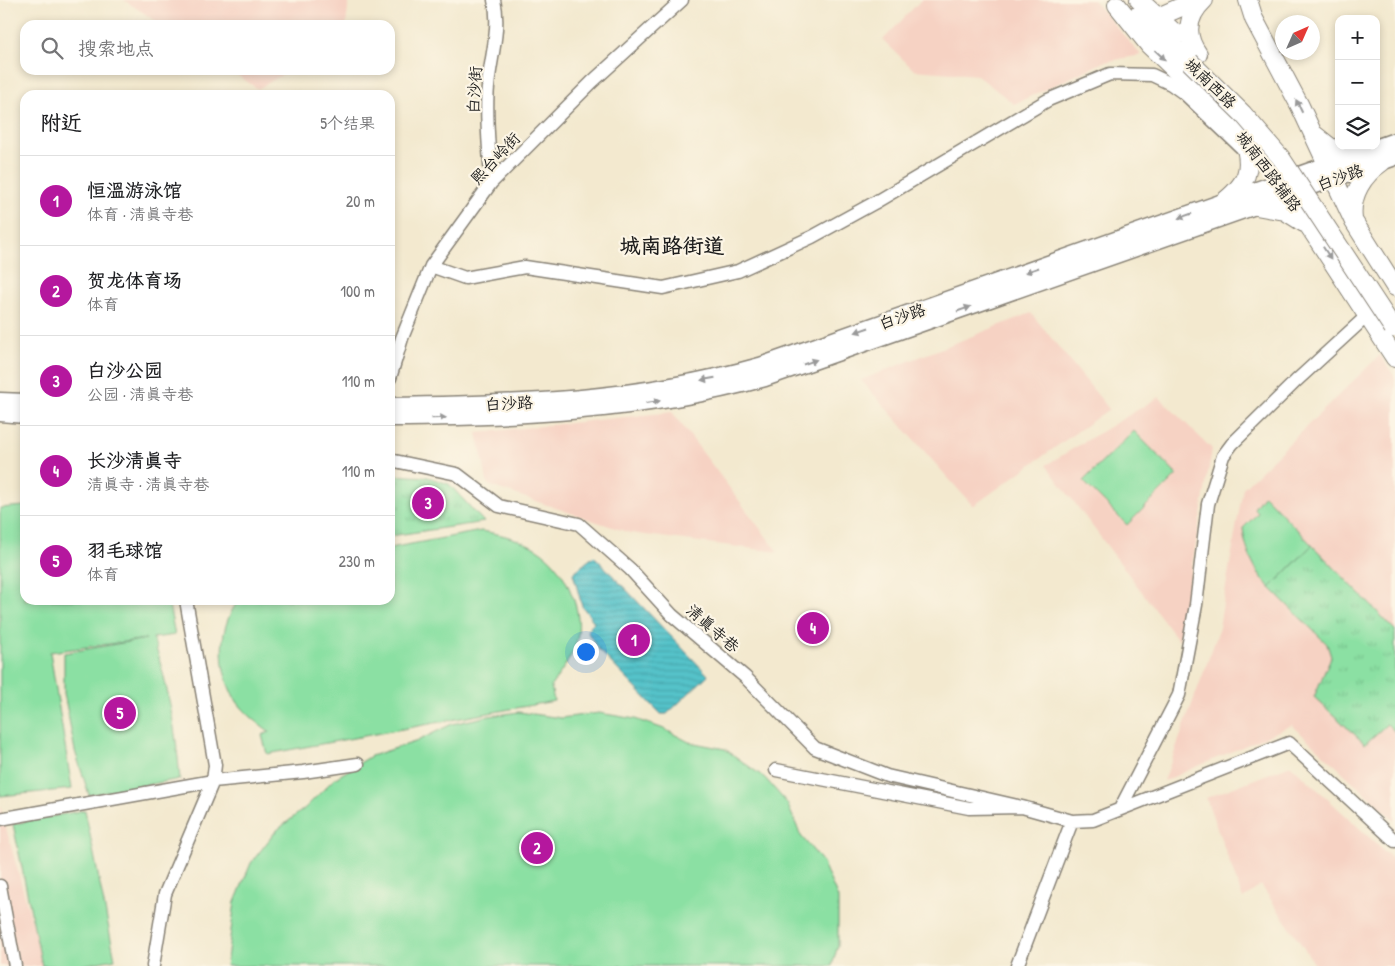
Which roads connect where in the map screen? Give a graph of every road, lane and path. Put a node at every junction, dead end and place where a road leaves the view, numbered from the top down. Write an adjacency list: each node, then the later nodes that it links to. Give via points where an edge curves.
1 (494, 0): 15 (street, 白沙街, via 494,47 488,88)
2 (682, 0): 15 (street, 熙台岭街, via 592,82)
3 (1197, 0): 6 (main road)
4 (1204, 0): 7 (main road, via 1192,15 1188,32)
5 (1248, 0): 8 (main road, one-way to 5, via 1254,19)
6 (1135, 10): 7 (main road, 城南西路); 9 (main road, 城南西路辅路, one-way to 9, via 1149,45)
7 (1194, 58): 25 (main road, 城南西路, via 1252,108 1289,152 1310,180)
8 (1309, 127): 11 (main road, via 1336,151); 14 (main road)
9 (1238, 130): 12 (main road); 16 (main road, 城南西路辅路)
10 (1395, 141): 11 (street, 白沙路)
11 (1361, 153): 14 (street, 白沙路)
12 (1248, 155): 16 (street); 17 (main road, via 1245,180); 21 (street, via 1171,84 1152,75 1110,74 1048,100 874,203 738,271 663,288 525,267 464,278)
13 (1389, 159): 14 (street, 白沙路); 19 (main road, via 1372,169 1358,188 1353,200)
14 (1331, 173): 16 (street, 白沙路); 19 (main road)
15 (491, 183): 21 (street, 熙台岭街)
16 (1285, 189): 17 (street, 白沙路); 18 (street, 白沙路); 20 (main road, 城南西路辅路)
17 (1221, 204): 30 (street, 白沙路, one-way to 30, via 760,366 720,377 606,397)
18 (1256, 206): 20 (main road, via 1285,211); 33 (street, 白沙路, one-way to 18, via 485,417 604,408 722,390 765,378)
19 (1354, 222): 22 (main road)
20 (1311, 228): 24 (main road, 城南西路辅路, one-way to 24)
21 (431, 266): 27 (street, 熙台岭街)
22 (1390, 268): 23 (main road)
23 (1395, 287)
24 (1368, 316): 26 (main road, 城南西路辅路); 40 (street, via 1296,381 1223,456 1208,504 1196,605 1179,695)
25 (1394, 323)
26 (1395, 358)
27 (395, 361)
28 (0, 401): 29 (street)
29 (20, 402)
30 (395, 406)
31 (0, 413): 32 (street)
32 (20, 415)
33 (395, 418)
34 (395, 461): 39 (street, 清真寺巷, via 457,474 499,506 579,524 630,569 672,615 745,677 815,748 887,776)
35 (187, 605): 38 (street, via 215,765)
36 (358, 764): 38 (street)
37 (776, 770): 39 (street, via 969,808)
38 (213, 781): 41 (street); 46 (street, via 165,894)
39 (1022, 807): 42 (street)
40 (1120, 809): 42 (street, via 1093,820); 43 (street, via 1289,743)
41 (0, 819)
42 (1072, 821): 47 (street)
43 (1395, 841)
44 (0, 886): 45 (street)
45 (15, 966)
46 (153, 966)
47 (1017, 966)

